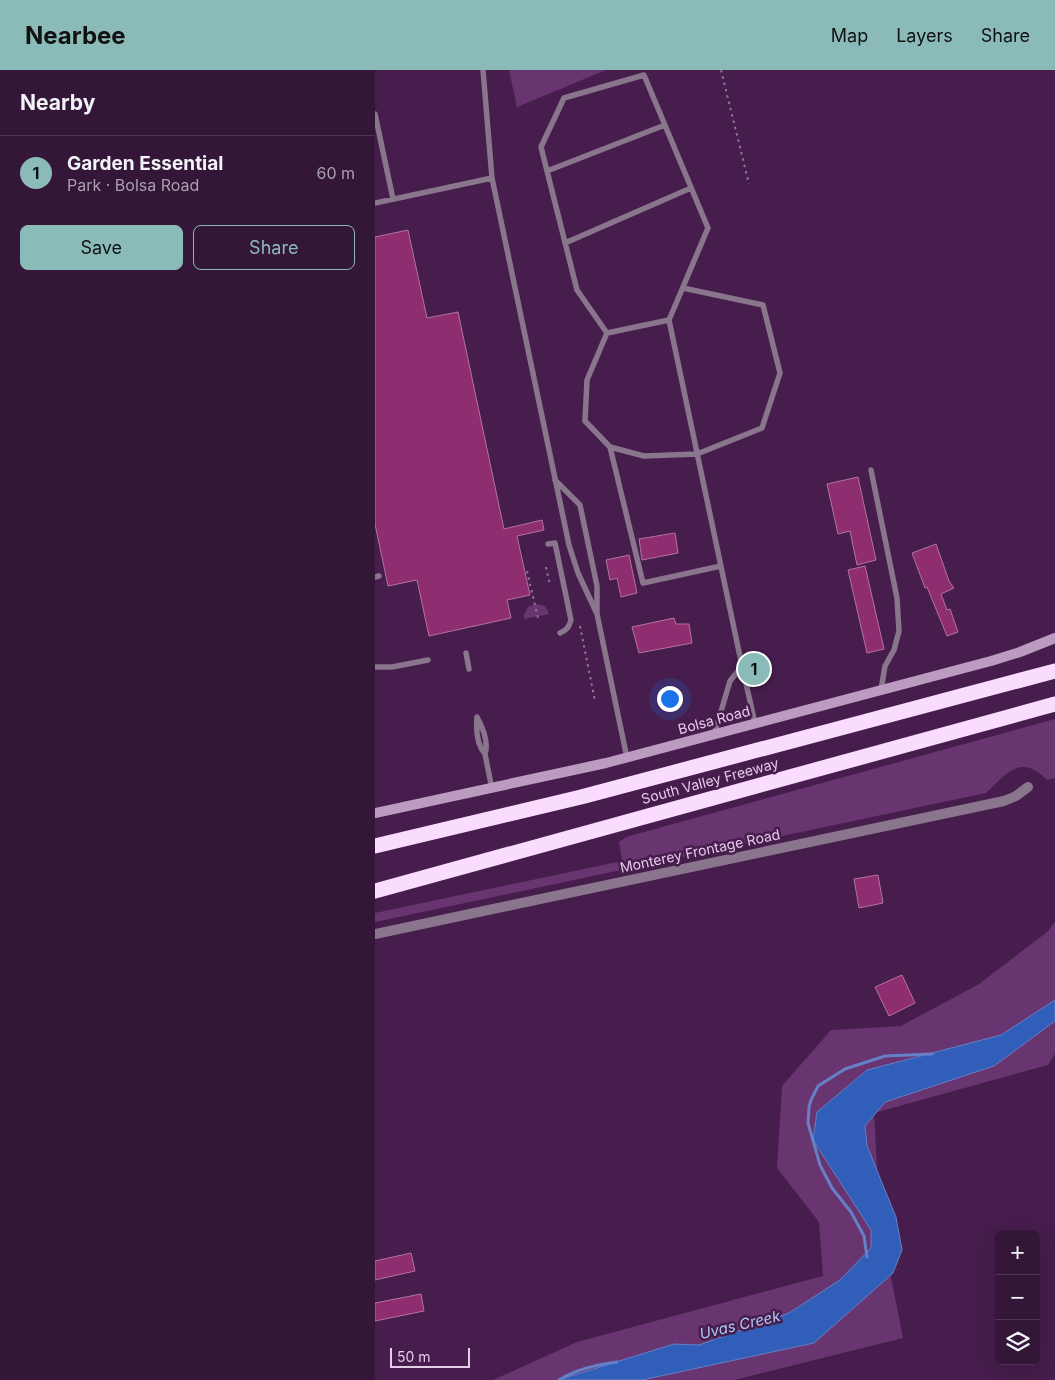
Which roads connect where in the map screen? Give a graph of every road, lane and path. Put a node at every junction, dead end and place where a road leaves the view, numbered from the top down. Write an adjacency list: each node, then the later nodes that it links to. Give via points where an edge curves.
1 (483, 70): 6 (lane)
2 (721, 70): 7 (path)
3 (375, 114): 9 (lane)
4 (665, 125): 5 (lane); 5 (lane, via 644,75 564,98 541,147); 8 (lane)
5 (547, 171): 11 (lane)
6 (492, 178): 9 (lane); 18 (lane)
7 (749, 184)
8 (691, 188): 11 (lane); 12 (lane, via 708,228)
9 (393, 199): 10 (lane)
10 (375, 203)
11 (565, 243): 14 (lane, via 577,290)
12 (683, 288): 13 (lane); 16 (lane, via 763,305 780,373 762,428)
13 (669, 320): 14 (lane); 16 (lane)
14 (607, 333): 15 (lane, via 587,380 585,421)
15 (609, 447): 16 (lane, via 645,456); 20 (lane, via 643,583)
16 (697, 454): 20 (lane)
17 (871, 470): 35 (lane, via 897,598 899,630 894,650 885,666)
18 (555, 479): 24 (lane, via 572,554); 24 (lane, via 580,505 597,586)
19 (548, 544): 27 (lane, via 555,543 571,620 570,626)
20 (721, 566): 31 (lane)
21 (546, 567): 23 (path, via 549,581)
22 (527, 571): 25 (path)
23 (554, 579)
24 (597, 614): 41 (lane)
25 (538, 618)
26 (580, 626): 36 (path)
27 (561, 633)
28 (1055, 638): 35 (main road, Bolsa Road, via 1013,654)
29 (466, 652): 33 (lane)
30 (428, 660): 32 (lane)
31 (742, 666): 38 (lane); 39 (lane, via 730,681)
32 (375, 668)
33 (469, 669)
34 (1055, 671): 45 (highway, South Valley Freeway, via 581,798)
35 (881, 690): 38 (main road, Bolsa Road)
36 (595, 701)
37 (1055, 704): 46 (highway, South Valley Freeway)
38 (755, 723): 39 (main road, Bolsa Road)
39 (714, 735): 41 (main road, Bolsa Road)
40 (485, 754): 40 (lane, via 487,747 483,728 477,717 480,749); 43 (lane)
41 (627, 758): 43 (main road, Bolsa Road)
42 (1028, 787): 47 (street, Monterey Frontage Road, via 1004,801)
43 (492, 789): 44 (main road, Bolsa Road)
44 (375, 813)
45 (375, 846)
46 (375, 891)
47 (375, 934)

